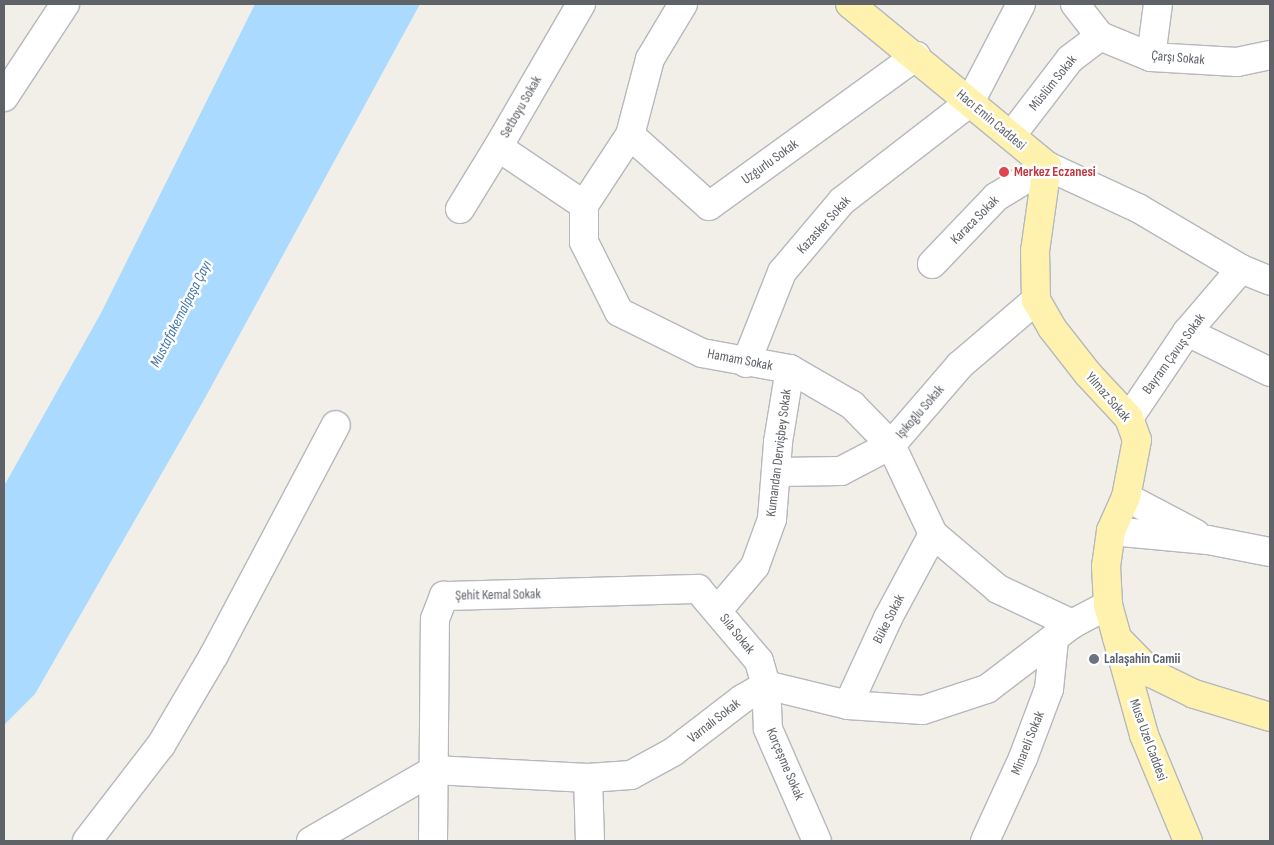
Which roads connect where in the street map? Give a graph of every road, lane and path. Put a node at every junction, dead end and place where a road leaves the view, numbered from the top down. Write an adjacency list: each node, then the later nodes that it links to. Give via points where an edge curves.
1 (65, 4): 12 (street)
2 (581, 4): 16 (street, Setboyu Sokak)
3 (683, 4): 14 (street, via 650,60)
4 (1021, 4): 13 (street)
5 (1074, 4): 8 (street, Çarşı Sokak)
6 (1158, 4): 11 (street)
7 (859, 5): 10 (main road, Hacı Emin Caddesi)
8 (1100, 36): 11 (street, Çarşı Sokak); 15 (street, Müslüm Sokak, via 1070,59)
9 (1270, 55): 11 (street, Çarşı Sokak, via 1238,62)
10 (916, 56): 13 (main road, Hacı Emin Caddesi); 14 (street, Uzgurlu Sokak, via 709,206)
11 (1150, 57)
12 (4, 97)
13 (970, 102): 15 (main road, Hacı Emin Caddesi); 25 (street, Kazasker Sokak, via 836,208 782,272)
14 (630, 135): 18 (street)
15 (1011, 136): 17 (main road, Hacı Emin Caddesi)
16 (498, 147): 18 (street, Setboyu Sokak); 19 (street)
17 (1047, 166): 20 (street, Karaca Sokak, via 996,197); 21 (street, Hacı Emin Caddesi, via 1138,208); 23 (main road, Yılmaz Sokak, via 1035,251)
18 (584, 205): 25 (street, Hamam Sokak, via 584,242 619,312 702,353)
19 (460, 208)
20 (932, 264)
21 (1241, 269): 22 (street, Hacı Emin Caddesi); 24 (street, Bayram Çavuş Sokak)
22 (1270, 281)
23 (1036, 300): 28 (main road, Yılmaz Sokak, via 1052,328 1088,374); 30 (street, Işıkoğlu Sokak, via 960,365)
24 (1187, 332): 27 (street); 28 (street, Bayram Çavuş Sokak)
25 (746, 363): 26 (street, Hamam Sokak)
26 (790, 369): 30 (street, Hamam Sokak, via 852,405); 31 (street, Kumandan Dervişbey Sokak, via 778,442)
27 (1270, 372)
28 (1129, 418): 32 (main road, Yılmaz Sokak, via 1137,440)
29 (336, 425): 47 (street, via 214,655 161,745)
30 (891, 446): 31 (street, Işıkoğlu Sokak, via 841,471); 34 (street, Hamam Sokak)
31 (778, 472): 39 (street, Kumandan Dervişbey Sokak, via 772,518 755,566)
32 (1126, 497): 33 (main road, Yılmaz Sokak); 35 (street)
33 (1111, 532): 35 (street); 38 (main road, Yılmaz Sokak, via 1106,566)
34 (933, 534): 40 (street, Hamam Sokak, via 998,589); 43 (street, Büke Sokak, via 888,618)
35 (1208, 540): 36 (street)
36 (1270, 552)
37 (698, 589): 39 (street, Sıla Sokak); 45 (street, Şehit Kemal Sokak, via 444,596 435,619)
38 (1108, 605): 40 (street); 41 (main road, Yılmaz Sokak)
39 (718, 610): 42 (street, Sıla Sokak, via 759,661)
40 (1063, 632): 43 (street, via 987,689 923,710); 52 (street, Minareli Sokak, via 1049,689)
41 (1115, 637): 44 (main road, via 1151,673 1194,694); 53 (main road, Musa Uzel Caddesi, via 1144,735)
42 (766, 685): 43 (street); 46 (street, Varnalı Sokak, via 742,699 673,752 631,775); 51 (street, Korçeşme Sokak, via 768,729)
43 (848, 705)
44 (1270, 717)
45 (434, 770): 46 (street, Varnalı Sokak); 48 (street); 49 (street)
46 (588, 778): 50 (street)
47 (88, 841)
48 (311, 841)
49 (433, 841)
50 (590, 841)
51 (817, 841)
52 (986, 841)
53 (1188, 841)

